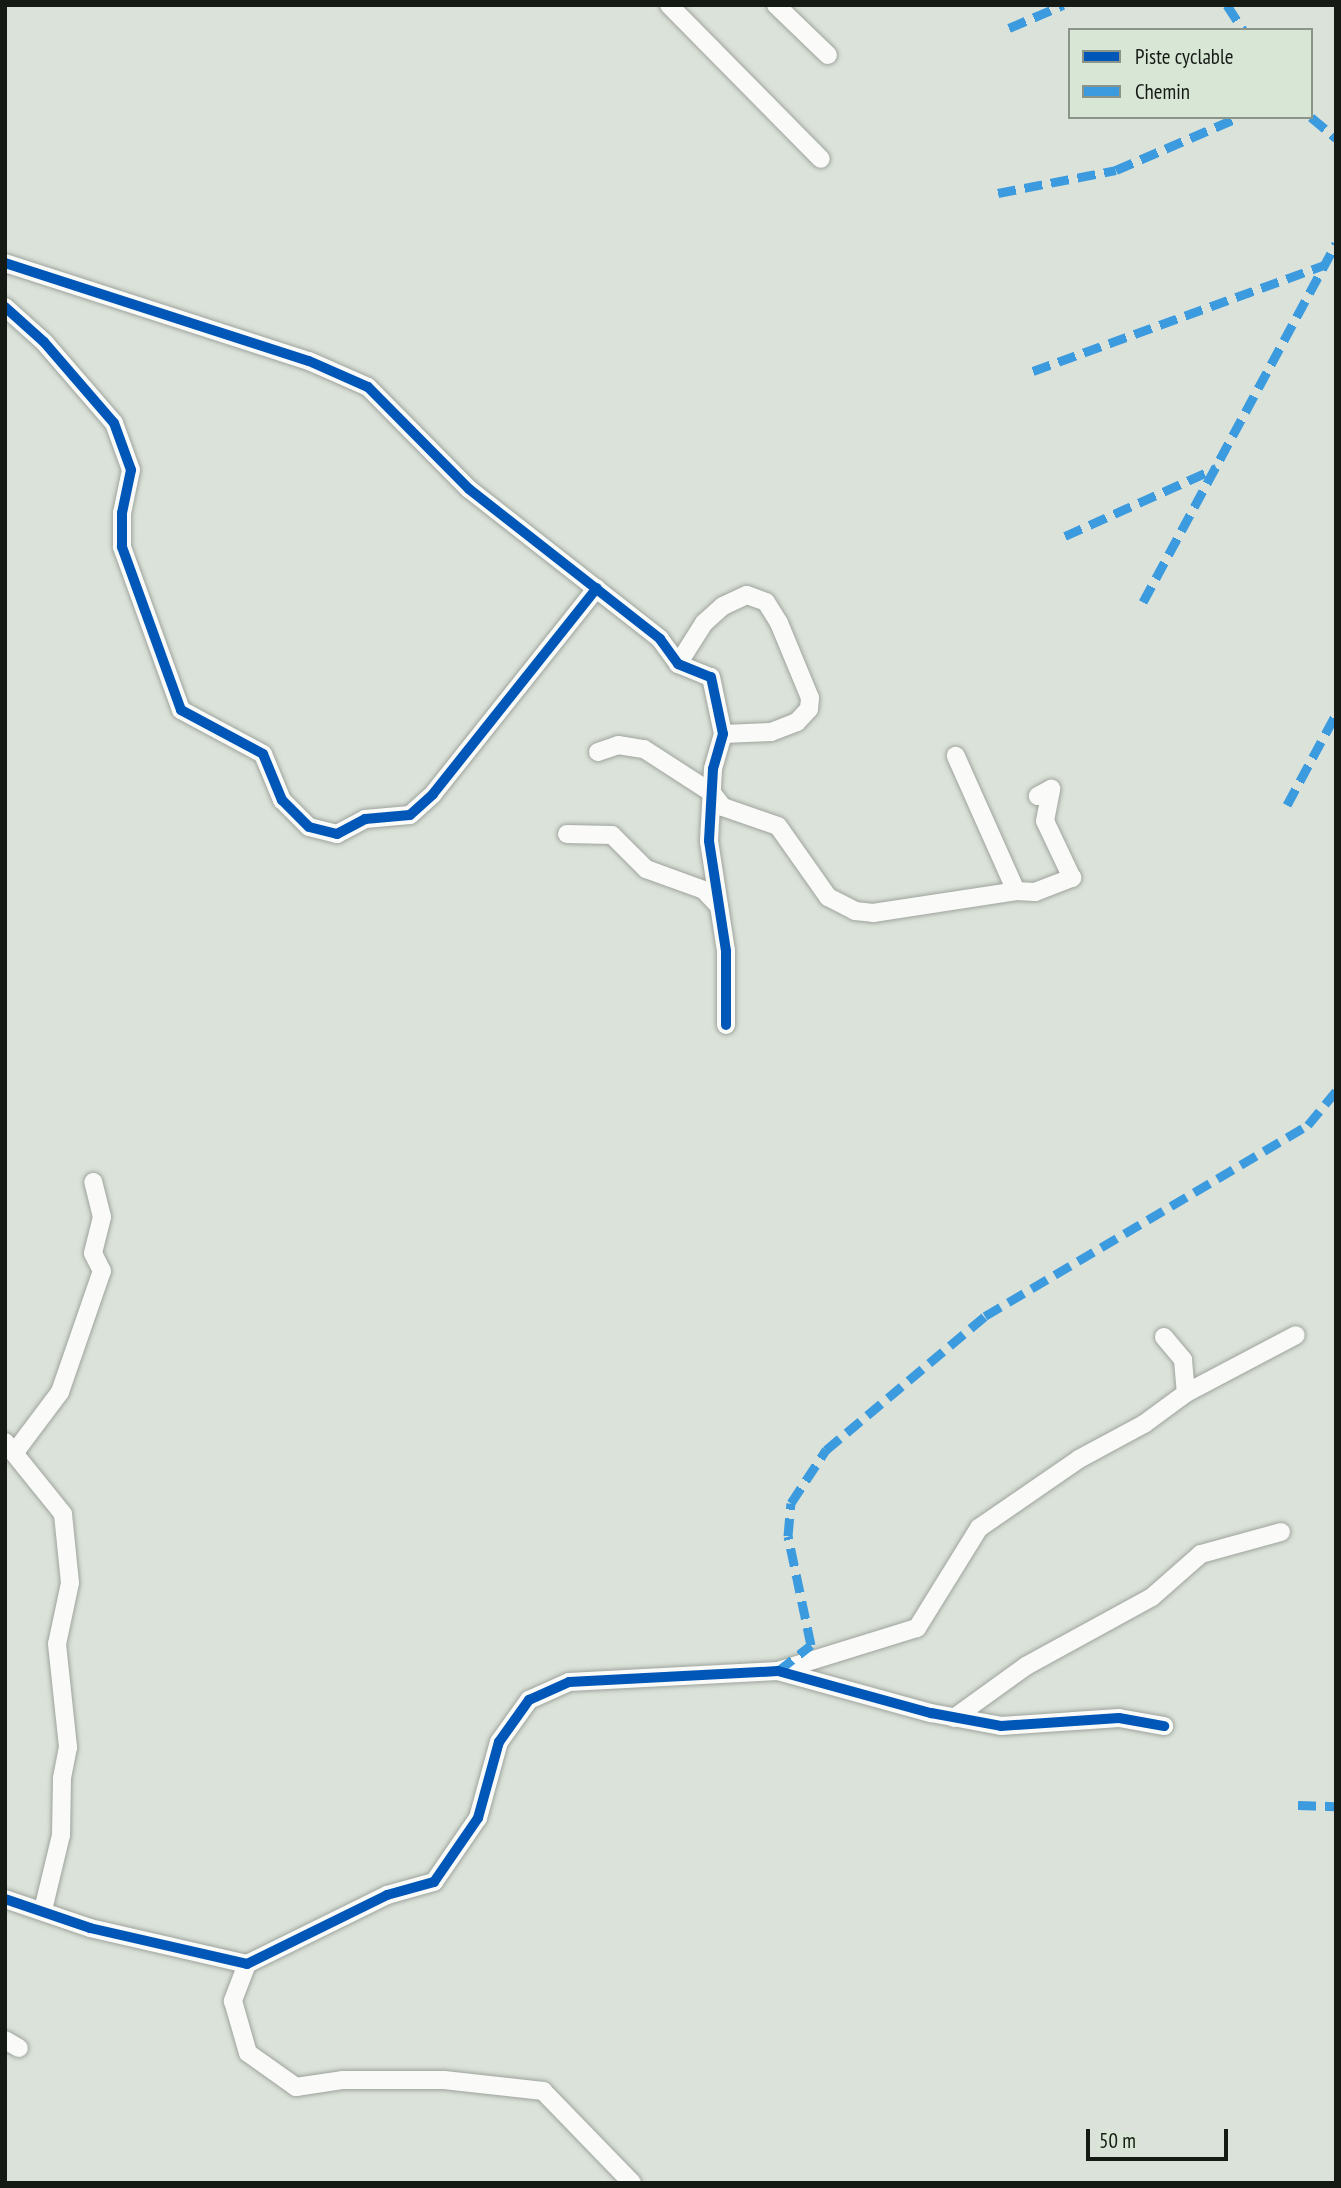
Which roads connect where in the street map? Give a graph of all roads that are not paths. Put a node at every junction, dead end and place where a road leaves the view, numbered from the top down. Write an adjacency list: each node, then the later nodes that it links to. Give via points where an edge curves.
1 (669, 5): 4 (street)
2 (776, 5): 3 (street)
3 (828, 55)
4 (821, 159)
5 (5, 263): 7 (street, via 343,373 368,387 469,489)
6 (5, 307): 7 (street, via 44,342 114,423 131,470 122,513 122,547 181,710 263,754 282,800 309,827 337,834 365,819 410,815)
7 (597, 588): 8 (street, via 660,639)
8 (678, 664): 9 (street, via 711,677); 9 (street, via 704,622 747,595 765,602 779,623 810,698 809,709 797,722 771,732)
9 (723, 734): 12 (street, via 712,769)
10 (598, 752): 12 (street, via 618,746 644,749)
11 (956, 756): 15 (street)
12 (712, 793): 15 (street, via 723,807 778,826 801,854 814,882 828,897 855,911 917,908); 16 (street, via 709,841)
13 (1038, 796): 15 (street, via 1051,789 1045,821 1072,878 1035,892)
14 (567, 834): 16 (street, via 612,835 646,869 704,890)
15 (1016, 891)
16 (719, 906): 17 (street, via 726,951)
17 (726, 1025)
18 (93, 1182): 22 (street, via 102,1217 93,1253 102,1271 60,1392)
19 (1296, 1335): 21 (street)
20 (1164, 1336): 21 (street, via 1183,1360)
21 (1186, 1393): 24 (street, via 979,1528 917,1628)
22 (10, 1447): 28 (street, via 63,1514 70,1583 57,1644 68,1747 62,1778 61,1835)
23 (1281, 1532): 25 (street, via 1201,1554 1152,1597 1026,1666)
24 (778, 1671): 25 (street); 29 (street, via 569,1682 530,1700 499,1742 478,1818 434,1882 387,1895)
25 (954, 1718): 26 (street, via 1001,1726 1119,1718)
26 (1164, 1726)
27 (5, 1899): 28 (street)
28 (43, 1910): 29 (street, via 90,1928)
29 (247, 1964): 30 (street, via 233,2001 248,2053 296,2087 343,2080 443,2080 542,2091)
30 (632, 2183)

